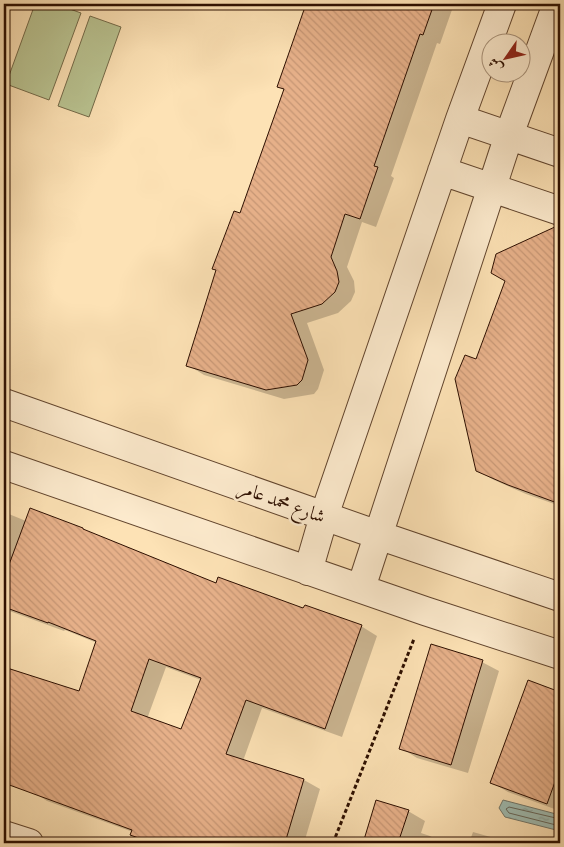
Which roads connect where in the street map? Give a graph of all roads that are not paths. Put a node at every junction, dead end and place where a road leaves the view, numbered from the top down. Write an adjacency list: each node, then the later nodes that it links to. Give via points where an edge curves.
1 (502, 4): 3 (street)
2 (557, 4): 4 (street)
3 (460, 119): 4 (street); 6 (street)
4 (509, 135): 5 (street); 7 (street)
5 (560, 153)
6 (442, 171): 7 (street); 11 (street)
7 (492, 188): 8 (street); 12 (street)
8 (560, 211)
9 (4, 403): 11 (street, شارع محمد عامر)
10 (4, 465): 13 (street)
11 (324, 516): 12 (street, شارع محمد عامر); 13 (street)
12 (378, 535): 14 (street); 15 (street, شارع محمد عامر)
13 (308, 570): 14 (street)
14 (361, 588): 16 (street)
15 (560, 597)
16 (560, 656)
17 (4, 835): 18 (street)
18 (28, 843)

